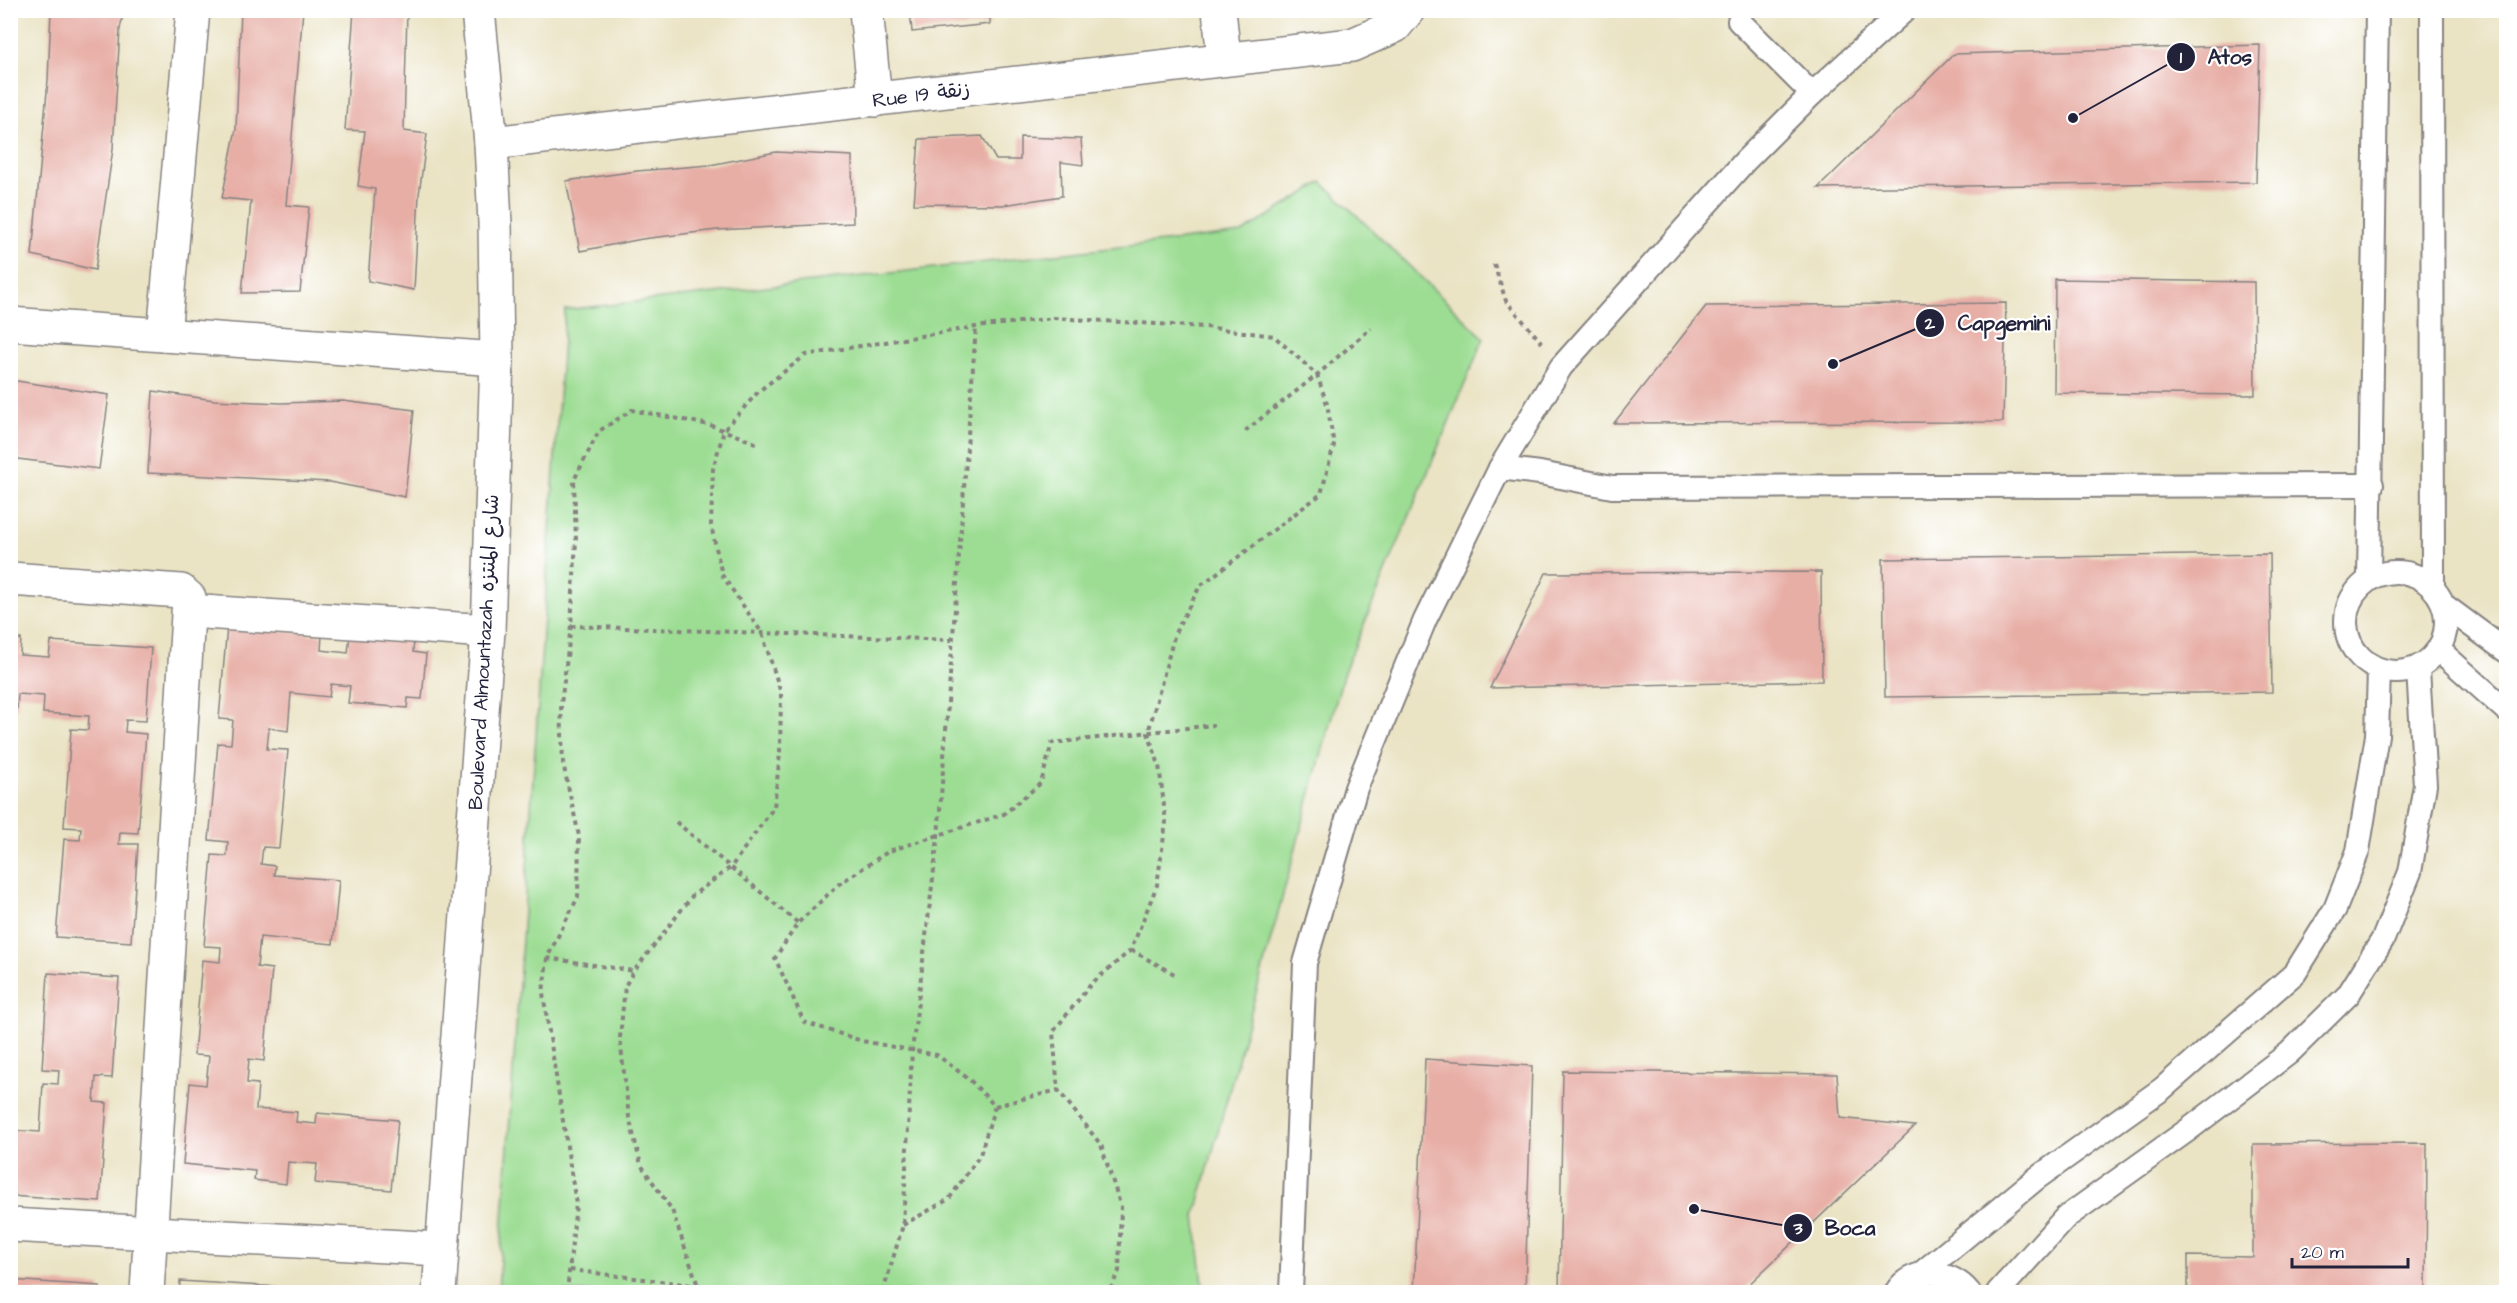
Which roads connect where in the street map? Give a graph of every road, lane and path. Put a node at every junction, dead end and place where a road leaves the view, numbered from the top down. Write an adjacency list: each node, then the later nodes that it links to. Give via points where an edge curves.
1 (192, 10): 18 (street)
2 (478, 10): 13 (street, Boulevard Almountazah شارع المنتزه)
3 (866, 10): 12 (street)
4 (1219, 10): 10 (street)
5 (1408, 10): 10 (street, Rue 19 زنقة, via 1395,26 1352,45)
6 (1905, 10): 11 (lane)
7 (2377, 10): 26 (lane)
8 (2432, 10): 29 (lane)
9 (1739, 21): 11 (lane)
10 (1224, 58): 12 (street, Rue 19 زنقة)
11 (1812, 94): 20 (lane, via 1745,161)
12 (875, 100): 13 (street, Rue 19 زنقة)
13 (491, 143): 19 (street, Boulevard Almountazah شارع المنتزه)
14 (1494, 264): 20 (path, via 1506,301)
15 (10, 324): 18 (street)
16 (976, 327): 21 (path, via 1054,318 1206,327 1274,336); 22 (path, via 806,355 759,391); 35 (path)
17 (1371, 328): 21 (path)
18 (164, 335): 19 (street)
19 (497, 359): 33 (street, Boulevard Almountazah شارع المنتزه)
20 (1561, 367): 25 (lane)
21 (1317, 375): 23 (path); 42 (path, via 1334,445 1321,494 1200,586 1175,633)
22 (724, 430): 24 (path); 32 (path, via 632,410 598,431 574,480 576,541); 34 (path, via 713,469 711,525 723,575)
23 (1245, 431)
24 (758, 444)
25 (1500, 468): 26 (lane, via 1612,487); 69 (lane, via 1425,620 1356,788 1305,963)
26 (2372, 485): 28 (lane)
27 (10, 579): 30 (street)
28 (2369, 579): 29 (lane, via 2391,571 2414,574); 39 (lane, via 2353,595 2345,616 2348,639 2360,658)
29 (2433, 586): 31 (lane)
30 (183, 601): 33 (street); 56 (street)
31 (2445, 606): 36 (lane, via 2447,628); 37 (lane)
32 (571, 626): 34 (path); 48 (path, via 561,704 563,763 579,836 578,897)
33 (488, 632): 57 (street, Boulevard Almountazah شارع المنتزه)
34 (762, 633): 35 (path); 45 (path, via 781,693 774,807)
35 (952, 640): 44 (path)
36 (2439, 650): 38 (lane); 40 (lane)
37 (2506, 651)
38 (2418, 669): 39 (lane, via 2402,673); 61 (lane, via 2425,785 2410,872 2383,939 2348,995 2289,1053 2066,1218)
39 (2379, 671): 59 (lane, via 2377,735 2358,851 2334,909 2295,973 2162,1089 2037,1178)
40 (2506, 710)
41 (1214, 725): 42 (path)
42 (1148, 733): 44 (path, via 1052,743 1041,783 1004,814); 47 (path, via 1159,765 1166,822 1157,885)
43 (676, 822): 45 (path)
44 (938, 837): 46 (path, via 889,851 839,884); 51 (path)
45 (731, 867): 46 (path); 49 (path, via 693,895)
46 (798, 923): 51 (path, via 775,958 804,1022 862,1041)
47 (1131, 950): 50 (path); 52 (path, via 1091,984 1053,1032)
48 (547, 958): 49 (path); 58 (path, via 543,993 576,1204)
49 (634, 971): 60 (path, via 625,986 620,1038 628,1117 641,1165 672,1210)
50 (1176, 975)
51 (912, 1051): 53 (path, via 937,1055 970,1080); 55 (path)
52 (1058, 1090): 53 (path); 68 (path, via 1101,1145 1121,1207 1119,1271)
53 (995, 1106): 55 (path, via 980,1155 949,1199)
54 (10, 1224): 56 (street)
55 (903, 1226): 67 (path)
56 (152, 1234): 57 (street); 62 (street)
57 (441, 1249): 63 (street, Boulevard Almountazah شارع المنتزه)
58 (570, 1270): 60 (path); 64 (path)
59 (1919, 1275): 70 (lane); 71 (lane, via 1946,1275)
60 (698, 1286): 65 (path); 66 (path)
61 (2000, 1292)
62 (147, 1293)
63 (439, 1293)
64 (567, 1293)
65 (697, 1293)
66 (750, 1293)
67 (883, 1293)
68 (1110, 1293)
69 (1291, 1293)
70 (1896, 1293)
71 (1969, 1293)

